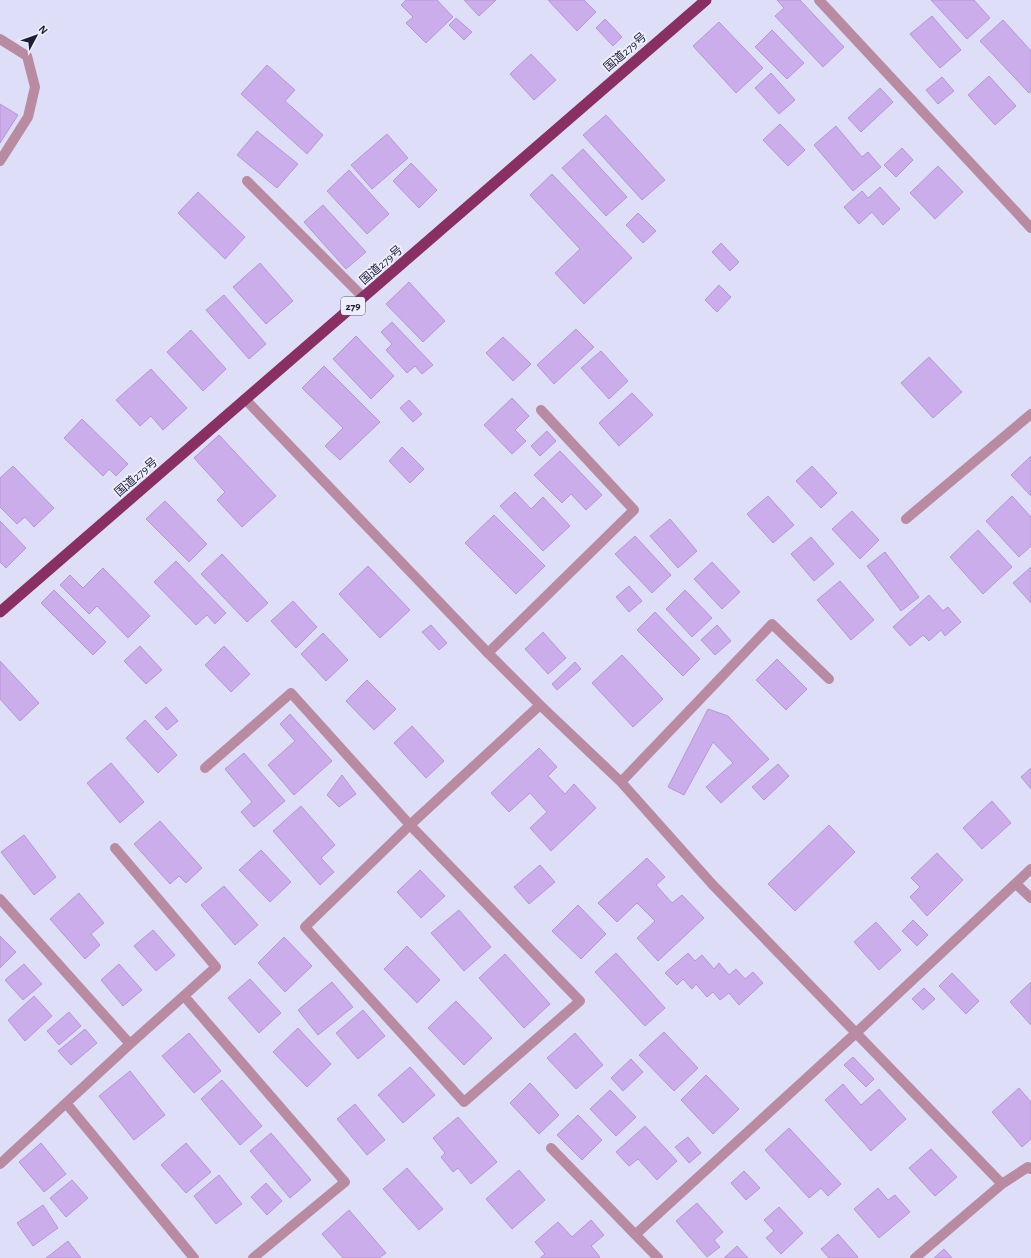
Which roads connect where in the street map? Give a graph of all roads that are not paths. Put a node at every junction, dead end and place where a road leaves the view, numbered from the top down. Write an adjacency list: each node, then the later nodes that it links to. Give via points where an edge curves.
1 (706, 0): 7 (highway, 国道279号 / 279)
2 (819, 0): 6 (street)
3 (0, 39): 4 (street, via 27,56 35,87 28,117)
4 (0, 161)
5 (247, 181): 7 (street)
6 (1031, 228)
7 (363, 297): 8 (highway, 国道279号 / 279)
8 (245, 399): 12 (highway, 国道279号 / 279); 13 (street)
9 (541, 410): 13 (street, via 634,510)
10 (1031, 414): 11 (street)
11 (906, 519)
12 (0, 612)
13 (488, 653): 15 (street)
14 (829, 679): 17 (street, via 772,624)
15 (540, 705): 17 (street); 18 (street)
16 (205, 768): 18 (street, via 291,693)
17 (621, 782): 25 (street, via 712,884)
18 (410, 825): 18 (street, via 305,927 464,1102 580,1001)
19 (115, 848): 24 (street, via 216,967)
20 (1031, 869): 21 (street)
21 (1016, 884): 22 (street); 25 (street)
22 (1031, 898)
23 (0, 899): 26 (street)
24 (184, 996): 26 (street); 34 (street, via 345,1182)
25 (856, 1033): 31 (street); 32 (street)
26 (130, 1044): 27 (street)
27 (66, 1103): 29 (street); 33 (street)
28 (550, 1148): 32 (street)
29 (0, 1164)
30 (1031, 1169): 31 (street, via 1028,1167)
31 (1002, 1184): 36 (street)
32 (636, 1234): 35 (street)
33 (194, 1258)
34 (253, 1258)
35 (658, 1258)
36 (916, 1258)

